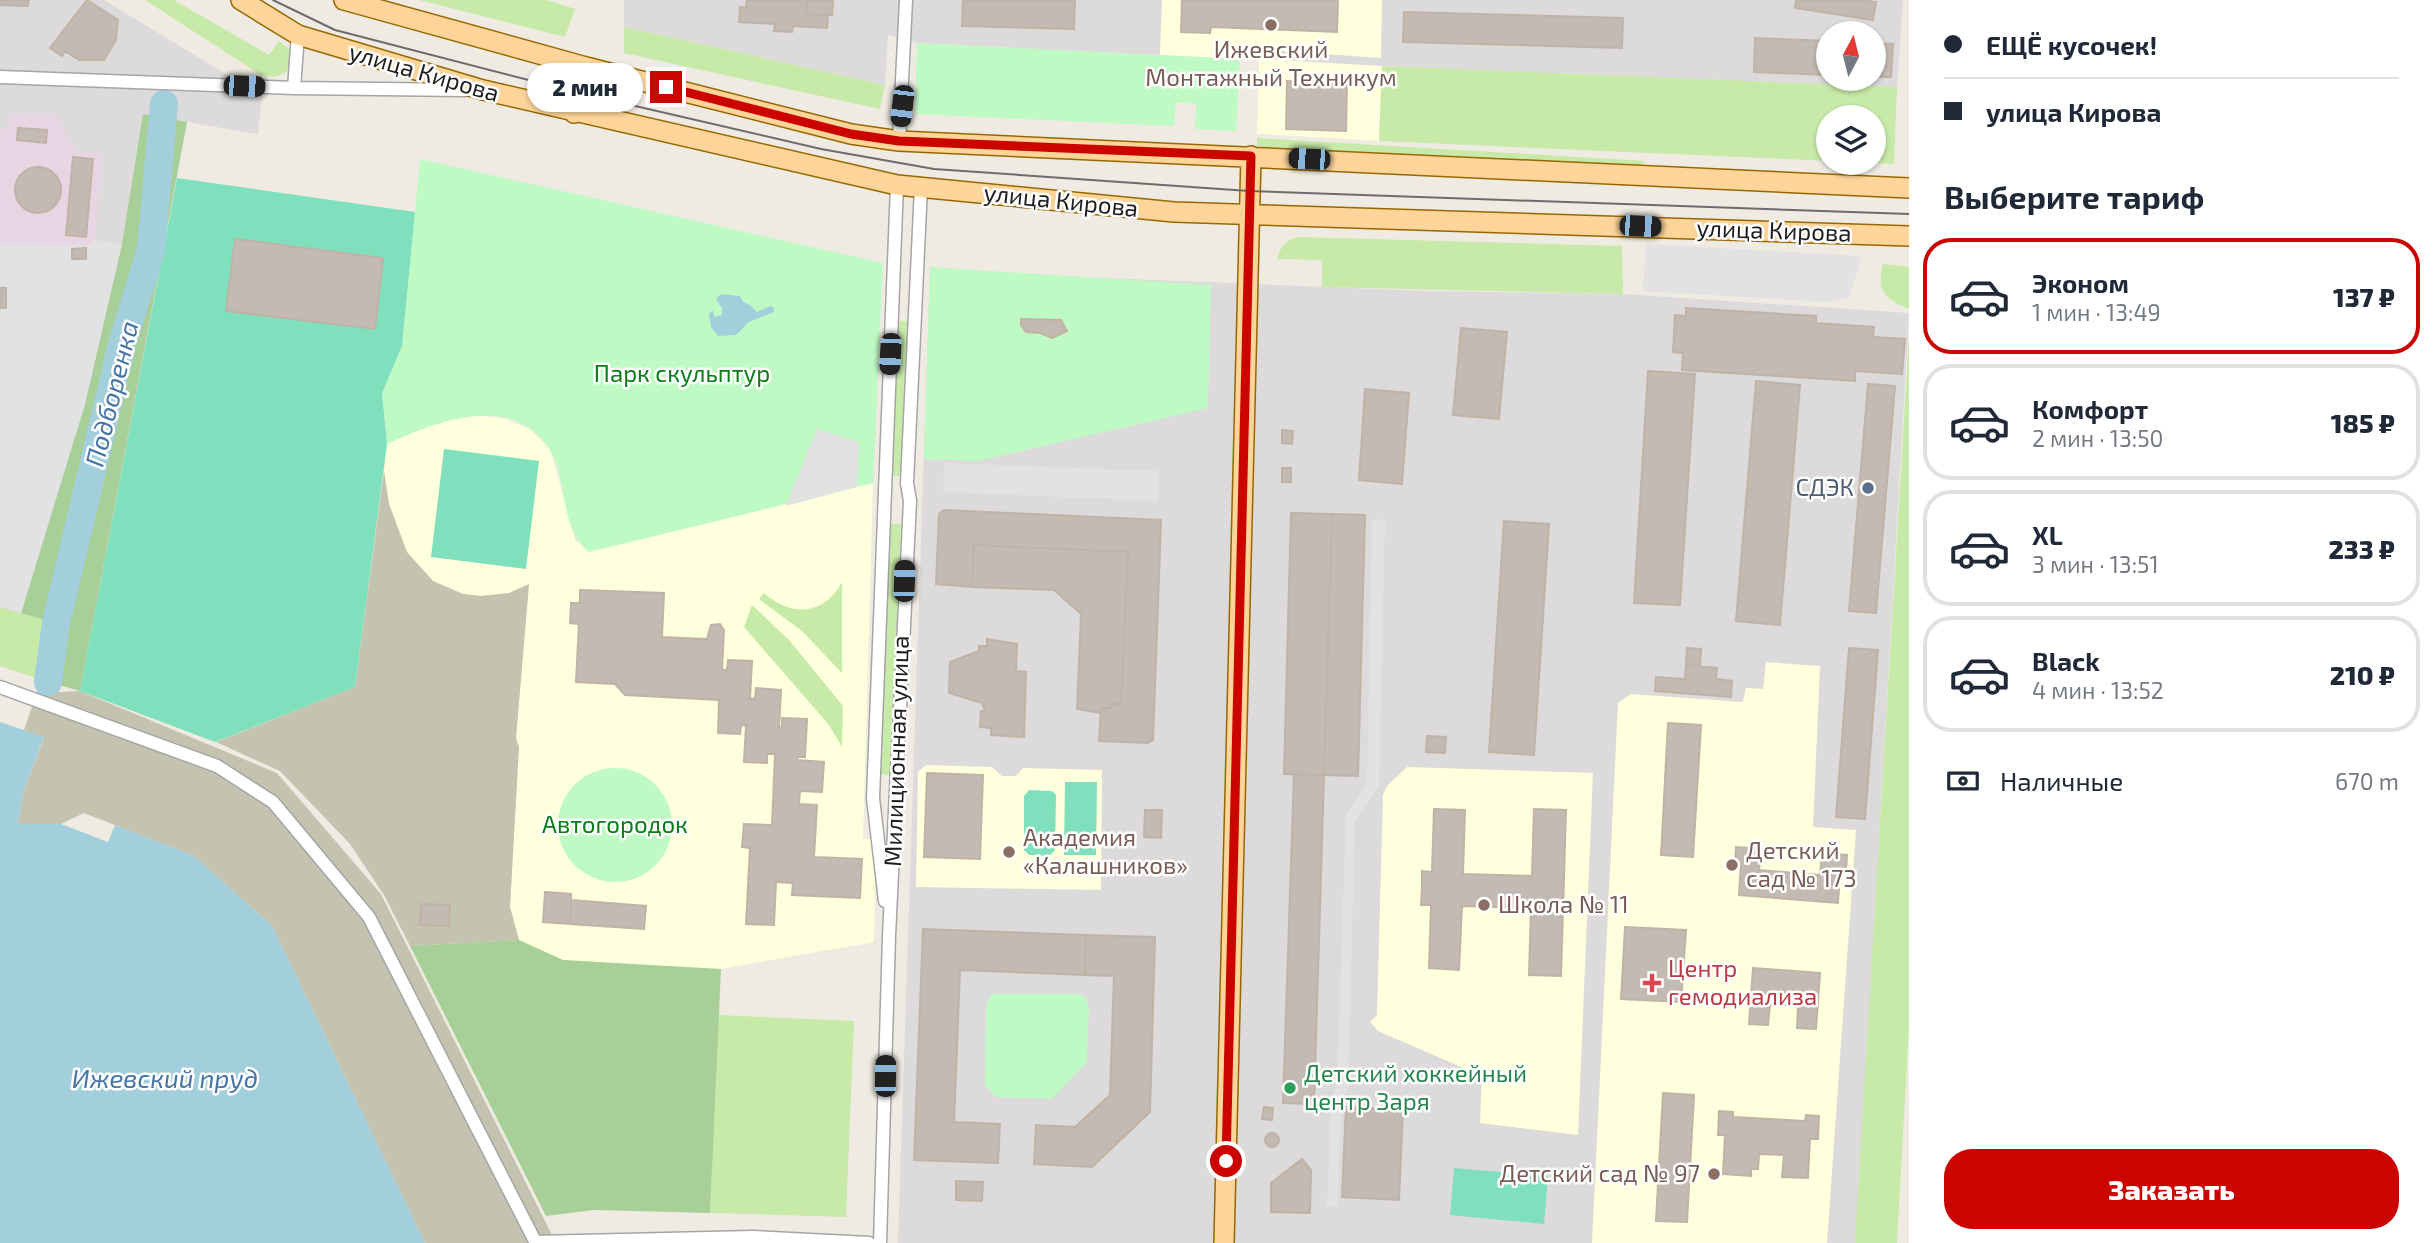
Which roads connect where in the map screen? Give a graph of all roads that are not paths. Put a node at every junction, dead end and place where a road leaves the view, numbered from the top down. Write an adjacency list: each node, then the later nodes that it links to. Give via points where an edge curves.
1 (241, 0): 4 (main road, улица Кирова)
2 (344, 0): 5 (main road, улица Кирова)
3 (906, 0): 10 (street)
4 (298, 35): 7 (street); 8 (main road, улица Кирова)
5 (586, 67): 9 (main road); 10 (main road, улица Кирова, via 851,134)
6 (0, 77): 7 (street)
7 (294, 88): 8 (street)
8 (483, 90): 9 (main road, улица Кирова)
9 (574, 113): 12 (main road, улица Кирова)
10 (899, 141): 11 (main road, улица Кирова)
11 (1251, 156): 14 (main road, улица Кирова); 15 (main road)
12 (897, 185): 13 (main road, улица Кирова); 18 (street, Милиционная улица, via 873,797)
13 (921, 187): 15 (main road, улица Кирова); 18 (street, Милиционная улица)
14 (1909, 188)
15 (1248, 215): 16 (main road, улица Кирова); 22 (main road)
16 (1909, 236)
17 (0, 687): 19 (street, via 217,766 273,802 369,917)
18 (889, 936): 21 (street, Милиционная улица)
19 (536, 1243): 20 (street, via 753,1237)
20 (869, 1243)
21 (880, 1243)
22 (1224, 1243)

